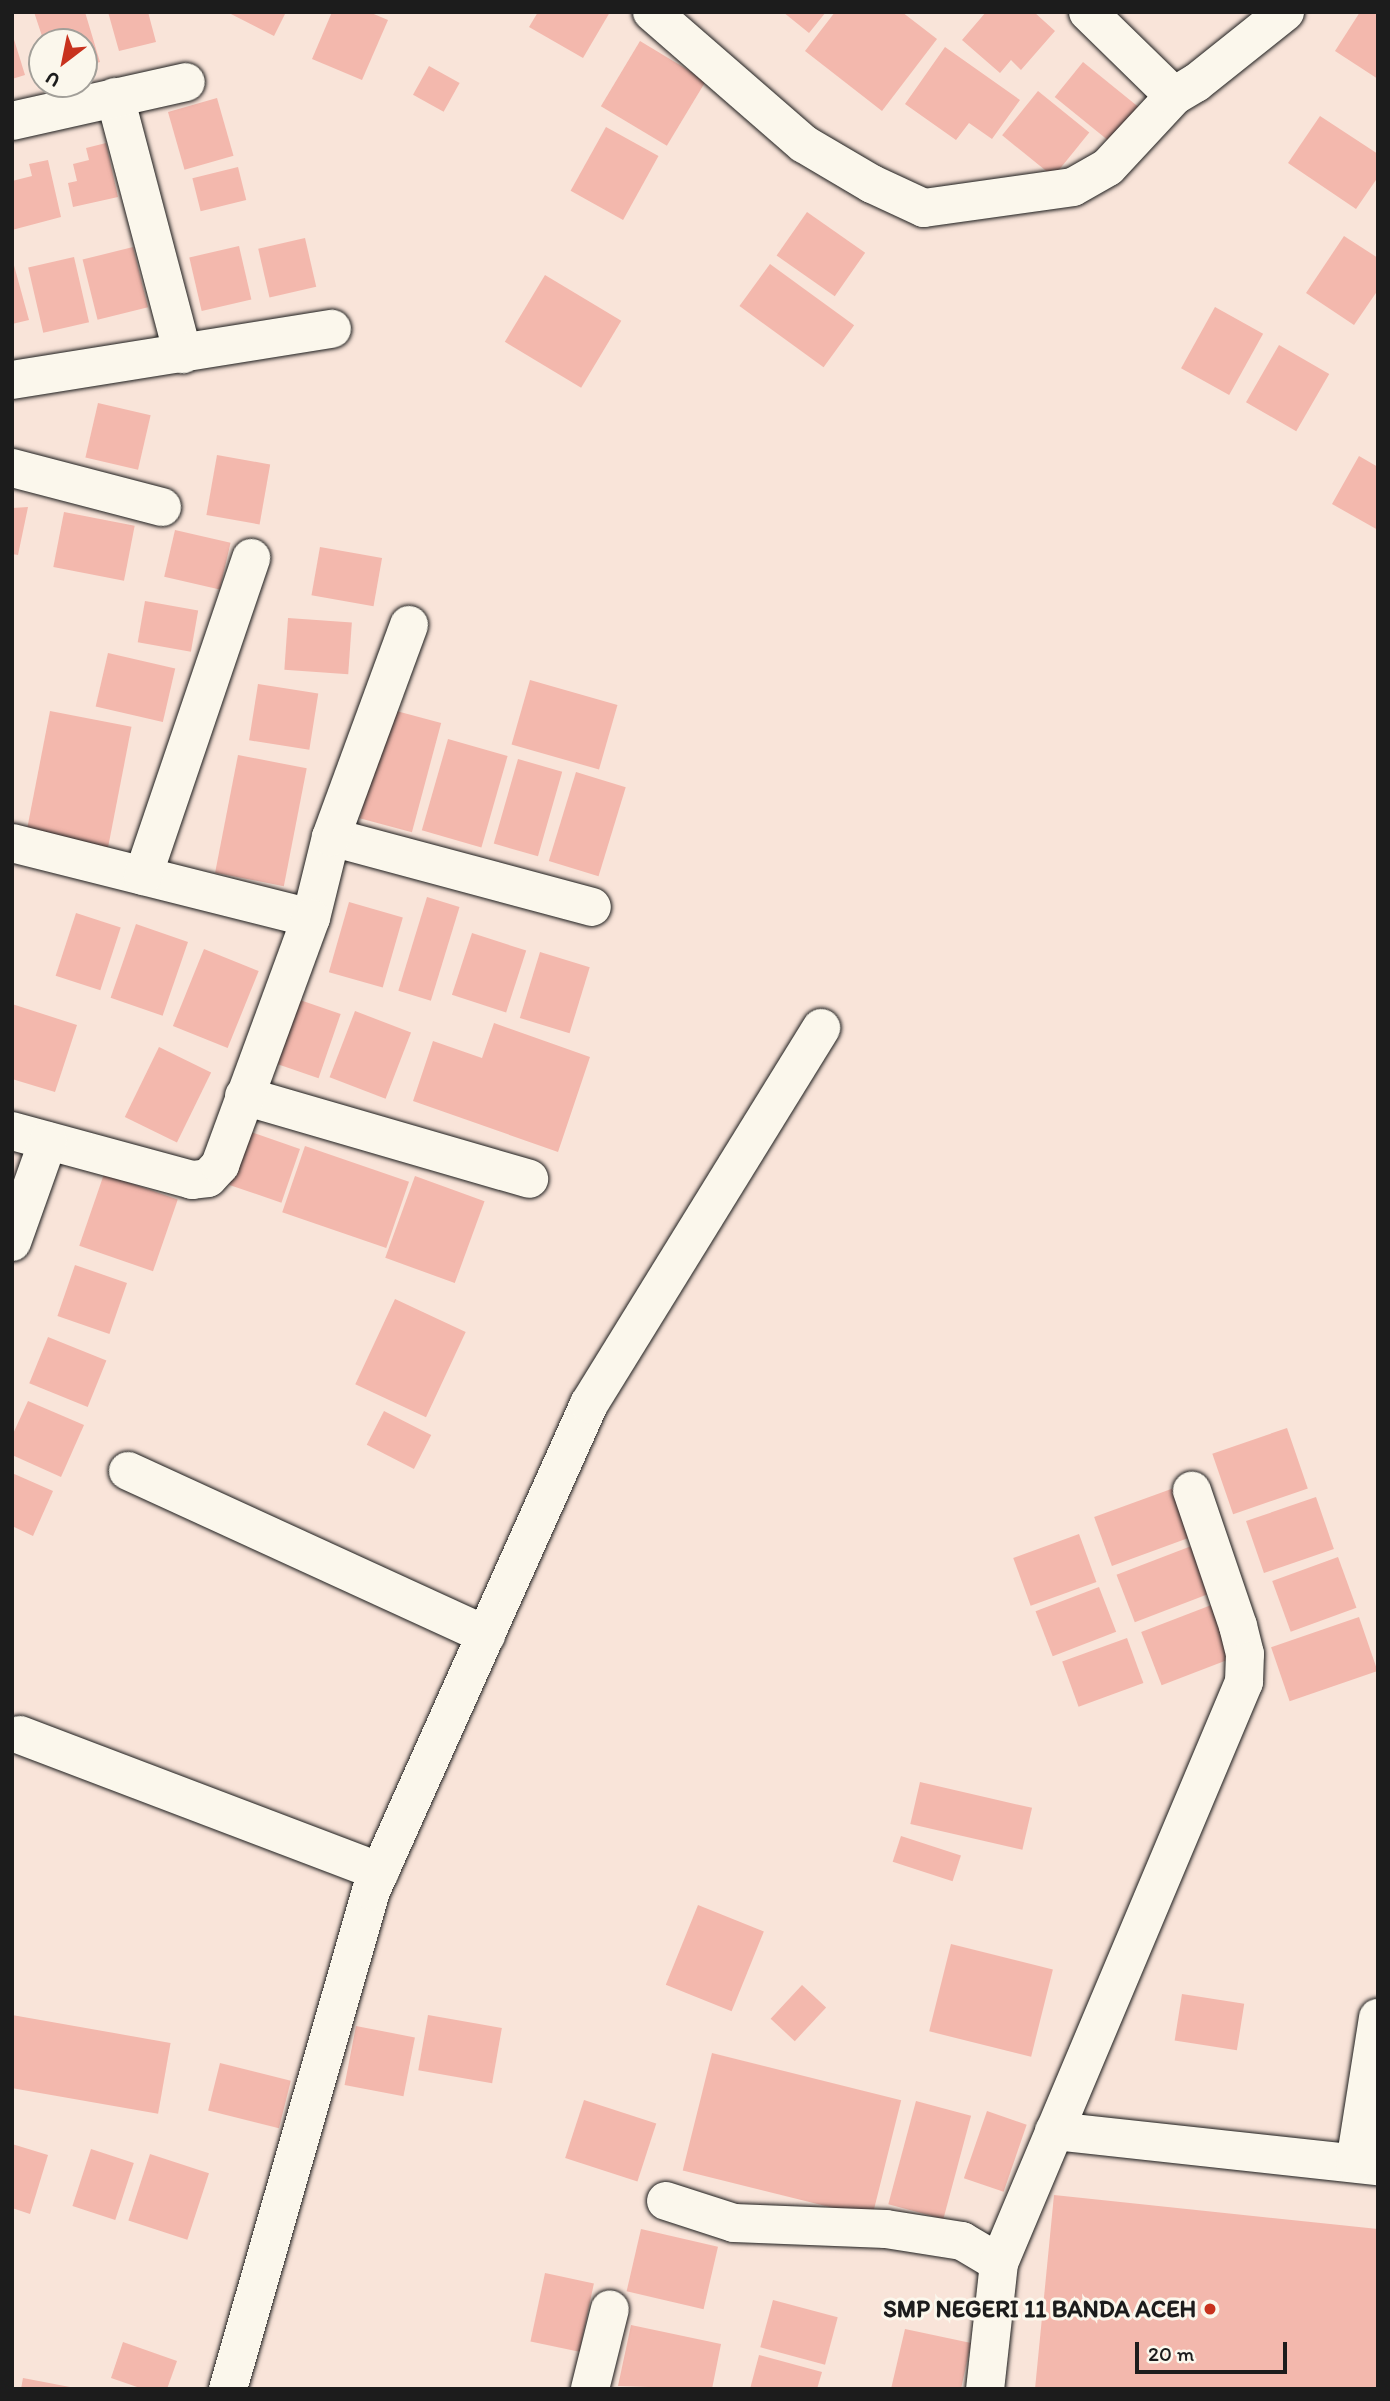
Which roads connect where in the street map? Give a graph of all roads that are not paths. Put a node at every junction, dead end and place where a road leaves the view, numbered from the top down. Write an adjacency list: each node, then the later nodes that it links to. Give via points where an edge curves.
1 (652, 12): 5 (street, via 804,144 924,208 1073,187 1108,167)
2 (1088, 12): 5 (street)
3 (1285, 12): 5 (street)
4 (186, 82): 6 (street)
5 (1174, 96)
6 (114, 97): 7 (street); 9 (street)
7 (12, 121)
8 (332, 329): 9 (street)
9 (183, 354): 10 (street)
10 (12, 380)
11 (12, 468): 12 (street)
12 (162, 507)
13 (251, 558): 17 (street)
14 (408, 625): 15 (street)
15 (331, 837): 18 (street); 19 (street)
16 (12, 844): 17 (street)
17 (143, 876): 19 (street)
18 (592, 907)
19 (312, 918): 21 (street)
20 (821, 1028): 27 (street, via 589,1404)
21 (244, 1096): 22 (street, via 220,1165 208,1178 192,1180); 23 (street)
22 (30, 1136): 24 (street)
23 (529, 1179)
24 (12, 1242)
25 (128, 1471): 27 (street)
26 (1192, 1491): 31 (street, via 1238,1626 1245,1654 1244,1682)
27 (486, 1635): 29 (street)
28 (20, 1735): 29 (street)
29 (380, 1872): 36 (street)
30 (1378, 2018): 32 (street)
31 (1054, 2131): 32 (street); 34 (street)
32 (1366, 2165)
33 (666, 2201): 34 (street, via 734,2223 886,2229 962,2241)
34 (999, 2263): 38 (street)
35 (610, 2309): 37 (street)
36 (228, 2389)
37 (590, 2389)
38 (985, 2389)

